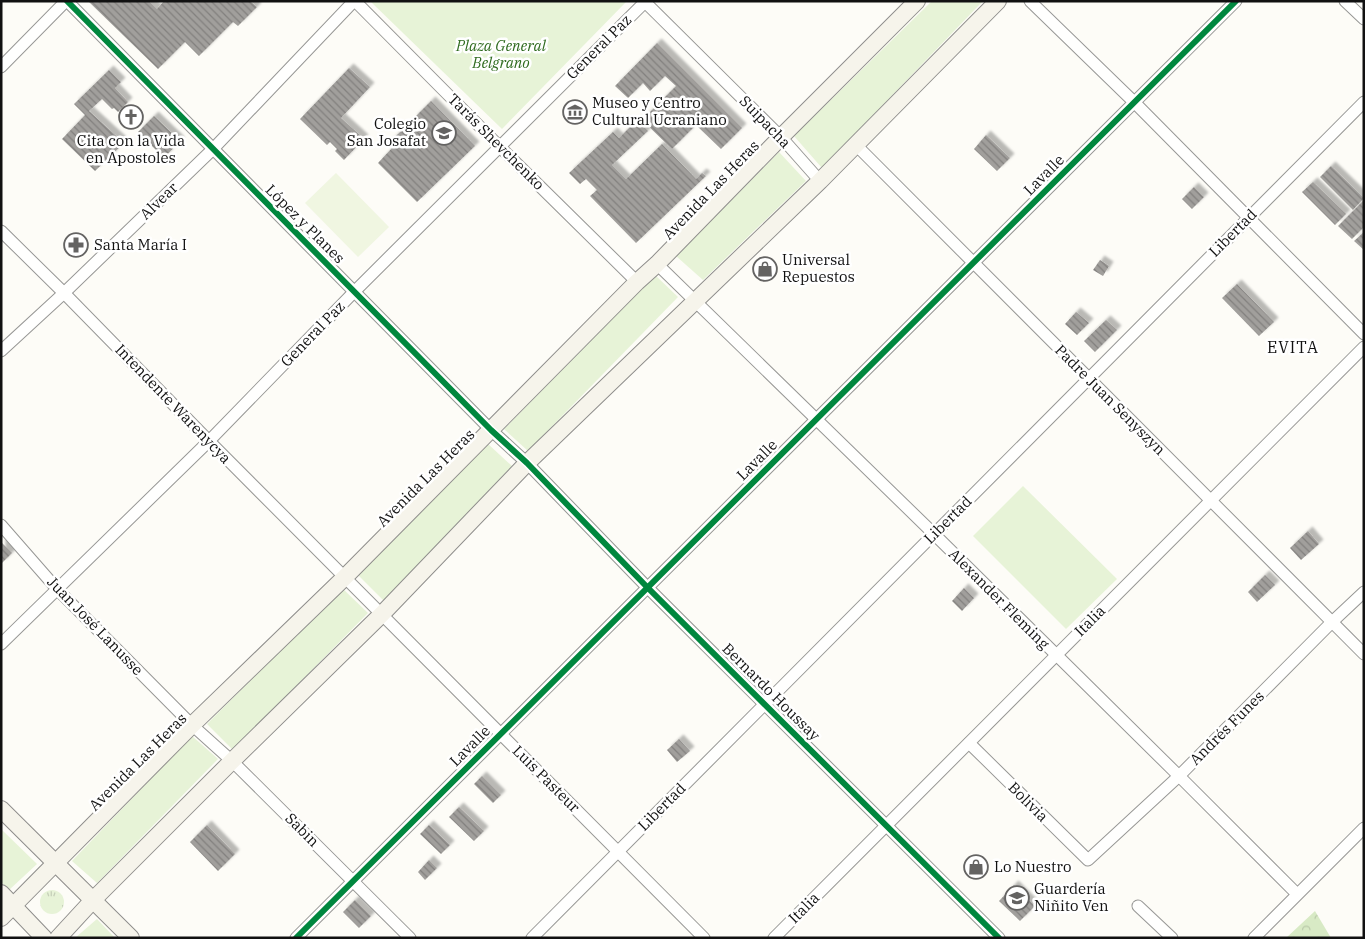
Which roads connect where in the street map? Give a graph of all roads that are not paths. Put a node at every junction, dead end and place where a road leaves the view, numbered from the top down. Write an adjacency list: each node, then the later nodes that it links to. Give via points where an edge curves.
1 (66, 1): 10 (street); 16 (street, López y Planes)
2 (354, 1): 15 (street, Tarás Shevchenko); 16 (street, Alvear)
3 (917, 1): 13 (main road, Avenida Las Heras)
4 (998, 1): 14 (main road)
5 (1030, 1): 11 (street)
6 (1236, 1): 11 (street, Lavalle)
7 (1345, 1): 9 (street)
8 (645, 2): 13 (street, Suipacha); 15 (street, General Paz)
9 (1364, 19)
10 (1, 67)
11 (1134, 102): 18 (street); 20 (street, Lavalle)
12 (1364, 102): 18 (street, Libertad)
13 (781, 137): 17 (street, Suipacha); 21 (main road, Avenida Las Heras)
14 (856, 145): 17 (main road); 20 (street, Padre Juan Senyszyn)
15 (500, 147): 22 (street, Tarás Shevchenko); 23 (street, General Paz)
16 (213, 149): 23 (street, López y Planes); 24 (street, Alvear)
17 (820, 182): 25 (main road)
18 (1248, 218): 26 (street); 29 (street, Libertad)
19 (1, 231): 24 (street, Intendente Warenycya)
20 (973, 263): 29 (street, Padre Juan Senyszyn); 30 (street, Lavalle)
21 (656, 264): 22 (main road, Avenida Las Heras); 25 (street, Alexander Fleming)
22 (637, 282): 31 (main road, Avenida Las Heras)
23 (354, 292): 31 (street, López y Planes); 32 (street, General Paz)
24 (64, 293): 28 (street, Alvear); 32 (street, Intendente Warenycya)
25 (695, 300): 30 (street, Alexander Fleming); 33 (main road)
26 (1364, 334)
27 (1364, 347): 34 (street, Italia)
28 (1, 351)
29 (1088, 378): 34 (street, Padre Juan Senyszyn); 36 (street, Libertad)
30 (816, 419): 36 (street, Alexander Fleming); 38 (street, Lavalle)
31 (491, 430): 33 (street, López y Planes); 37 (main road, Avenida Las Heras)
32 (209, 441): 37 (street, Intendente Warenycya); 39 (street, General Paz)
33 (527, 463): 38 (street, Bernardo Houssay); 41 (main road)
34 (1210, 500): 42 (street, Padre Juan Senyszyn); 45 (street, Italia)
35 (1, 525): 39 (street, Juan José Lanusse)
36 (934, 534): 45 (street, Alexander Fleming); 46 (street, Libertad)
37 (345, 577): 41 (street, Luis Pasteur); 47 (main road, Avenida Las Heras)
38 (647, 587): 46 (street, Bernardo Houssay); 48 (street, Lavalle)
39 (57, 590): 43 (street, General Paz); 47 (street, Juan José Lanusse)
40 (1364, 592): 42 (street, Andrés Funes)
41 (382, 614): 48 (street, Luis Pasteur); 50 (main road)
42 (1332, 622): 44 (street, Padre Juan Senyszyn); 51 (street, Andrés Funes)
43 (1, 644)
44 (1364, 654)
45 (1056, 655): 49 (street, Italia); 51 (street, Alexander Fleming)
46 (765, 704): 53 (street, Bernardo Houssay); 55 (street, Libertad)
47 (192, 725): 50 (street, Sabin); 57 (main road, Avenida Las Heras)
48 (500, 733): 55 (street, Luis Pasteur); 58 (street, Lavalle)
49 (968, 743): 53 (street, Italia); 56 (street, Bolivia)
50 (232, 760): 58 (street, Sabin); 61 (main road)
51 (1179, 776): 56 (street, Andrés Funes); 60 (street, Alexander Fleming)
52 (1, 809): 57 (main road)
53 (886, 825): 72 (street, Italia); 73 (street, Bernardo Houssay)
54 (1364, 828): 60 (street)
55 (618, 851): 70 (street, Libertad); 71 (street, Luis Pasteur)
56 (1088, 860)
57 (56, 863): 61 (main road); 62 (main road, Avenida Las Heras)
58 (352, 881): 68 (street, Lavalle); 69 (street, Sabin)
59 (1, 893): 62 (main road)
60 (1297, 894): 75 (street)
61 (93, 900): 66 (main road); 67 (main road)
62 (13, 905): 64 (main road, Avenida Las Heras); 65 (main road)
63 (1138, 906): 74 (street)
64 (1, 918)
65 (44, 938)
66 (58, 938)
67 (130, 938)
68 (296, 938)
69 (410, 938)
70 (532, 938)
71 (704, 938)
72 (774, 938)
73 (999, 938)
74 (1172, 938)
75 (1254, 938)

